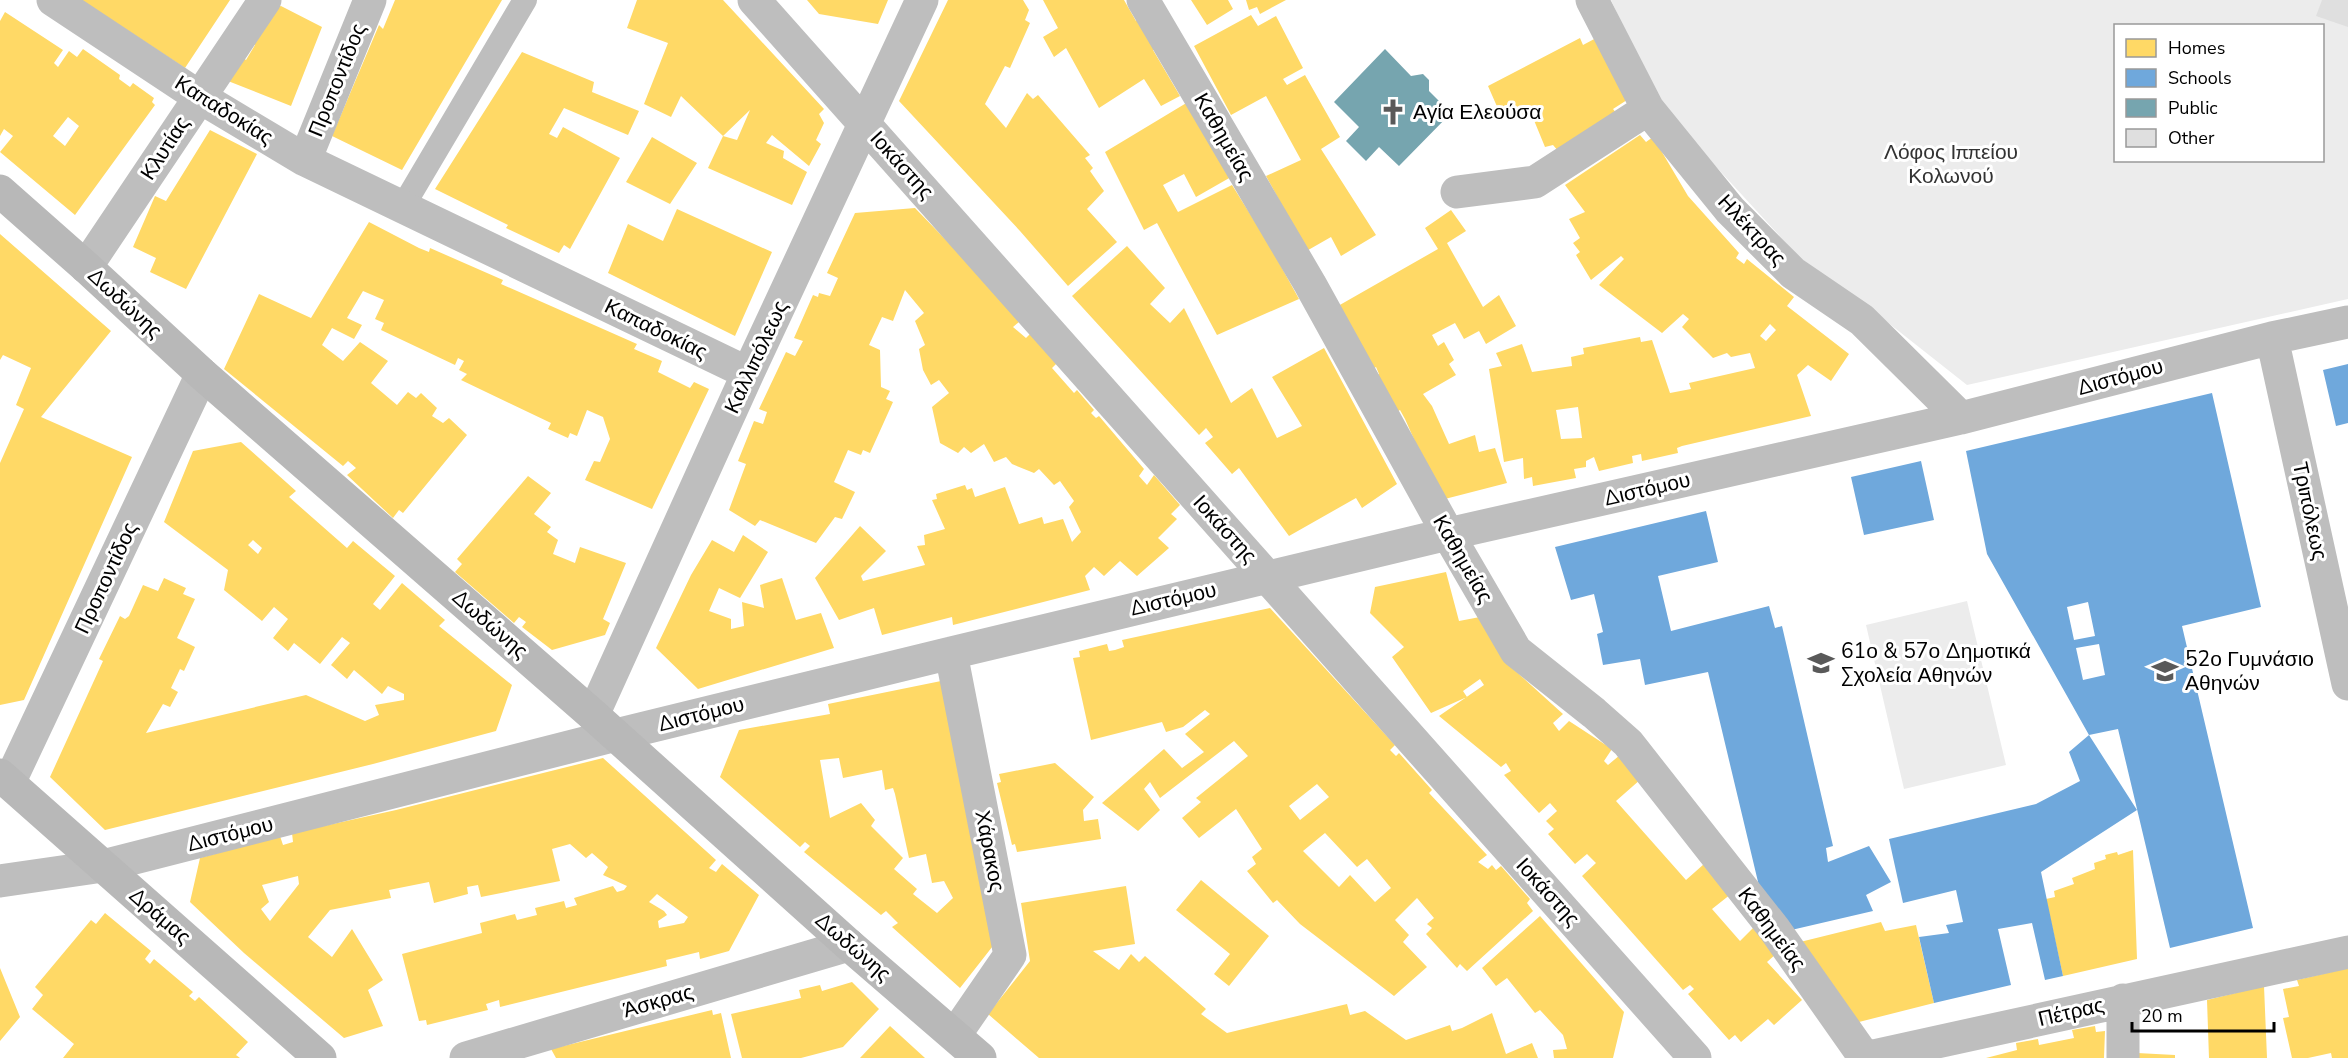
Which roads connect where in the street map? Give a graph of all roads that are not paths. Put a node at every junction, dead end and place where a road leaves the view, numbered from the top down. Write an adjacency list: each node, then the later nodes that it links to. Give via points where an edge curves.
1 (53, 0): 9 (street, Καπαδοκίας)
2 (265, 0): 9 (street, Κλυτίας)
3 (370, 0): 12 (street, Προποντίδος)
4 (525, 0): 15 (lane)
5 (754, 0): 11 (street, Ιοκάστης)
6 (922, 0): 11 (street, Καλλιπόλεως)
7 (1143, 0): 22 (street, Καθημείας, via 1310,284)
8 (1592, 0): 10 (street, Ηλέκτρας)
9 (198, 96): 12 (street, Καπαδοκίας); 16 (street, Κλυτίας)
10 (1648, 110): 14 (street, via 1535,182); 21 (street, Ηλέκτρας, via 1730,210 1793,273 1862,320)
11 (864, 123): 19 (street, Καλλιπόλεως); 23 (street, Ιοκάστης)
12 (305, 160): 15 (street, Καπαδοκίας)
13 (0, 191): 16 (street, Δωδώνης)
14 (1456, 192)
15 (402, 208): 19 (street, Καπαδοκίας)
16 (86, 267): 20 (street, Δωδώνης)
17 (2348, 322): 18 (street, Διστόμου)
18 (2272, 338): 21 (street, Διστόμου); 25 (street, Τριπόλεως)
19 (748, 373): 26 (street, Καλλιπόλεως)
20 (202, 374): 26 (street, Δωδώνης); 27 (street, Προποντίδος)
21 (1961, 418): 22 (street, Διστόμου)
22 (1448, 534): 23 (street, Διστόμου); 38 (street, Καθημείας, via 1516,651 1628,743 1775,930)
23 (1268, 577): 24 (street, Διστόμου); 37 (street, Ιοκάστης)
24 (951, 652): 26 (street, Διστόμου); 33 (street, Χάρακος, via 1010,955)
25 (2348, 684)
26 (604, 725): 28 (street, Διστόμου); 30 (street, Δωδώνης)
27 (4, 779): 28 (street, Δράμας)
28 (103, 866): 29 (street, Διστόμου); 34 (street, Δράμας)
29 (0, 881)
30 (849, 945): 33 (street, Δωδώνης); 35 (street, Άσκρας)
31 (2348, 952): 32 (street, Πέτρας)
32 (2123, 1000): 38 (street, Πέτρας); 39 (street)
33 (955, 1035): 36 (street, Δωδώνης)
34 (320, 1058)
35 (466, 1058)
36 (980, 1058)
37 (1695, 1058)
38 (1865, 1058)
39 (2123, 1058)

